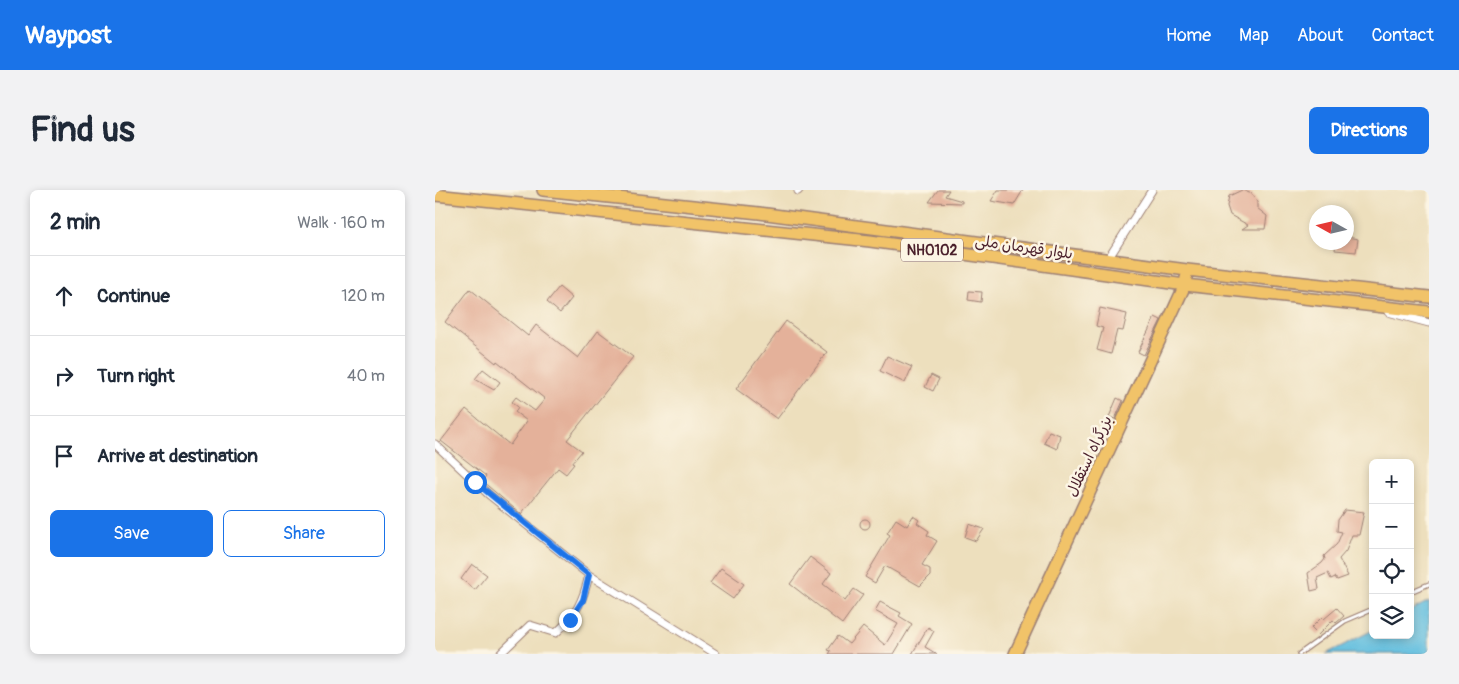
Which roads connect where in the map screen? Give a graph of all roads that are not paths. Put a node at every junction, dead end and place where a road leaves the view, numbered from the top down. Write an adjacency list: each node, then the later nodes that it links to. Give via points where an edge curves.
1 (543, 190): 4 (highway, بلوار قهرمان ملی / NH0102, via 759,213)
2 (1152, 190): 4 (street)
3 (435, 195): 6 (highway, بلوار قهرمان ملی / NH0102, via 870,241)
4 (1108, 259): 5 (highway, بلوار قهرمان ملی / NH0102)
5 (1187, 270): 6 (highway, بزرگراه استقلال); 7 (highway, بلوار قهرمان ملی / NH0102)
6 (1185, 285): 8 (highway, بلوار قهرمان ملی / NH0102); 18 (highway, بزرگراه استقلال)
7 (1429, 297)
8 (1367, 305): 9 (highway, بلوار قهرمان ملی / NH0102); 10 (street)
9 (1429, 312)
10 (1429, 323)
11 (435, 444): 12 (street, via 488,494)
12 (589, 575): 16 (street, via 583,600 570,620 555,634 530,625); 17 (street)
13 (1429, 584): 14 (lane)
14 (1414, 590)
15 (1369, 611): 19 (lane, via 1345,622)
16 (500, 654)
17 (716, 654)
18 (1015, 654)
19 (1299, 654)

